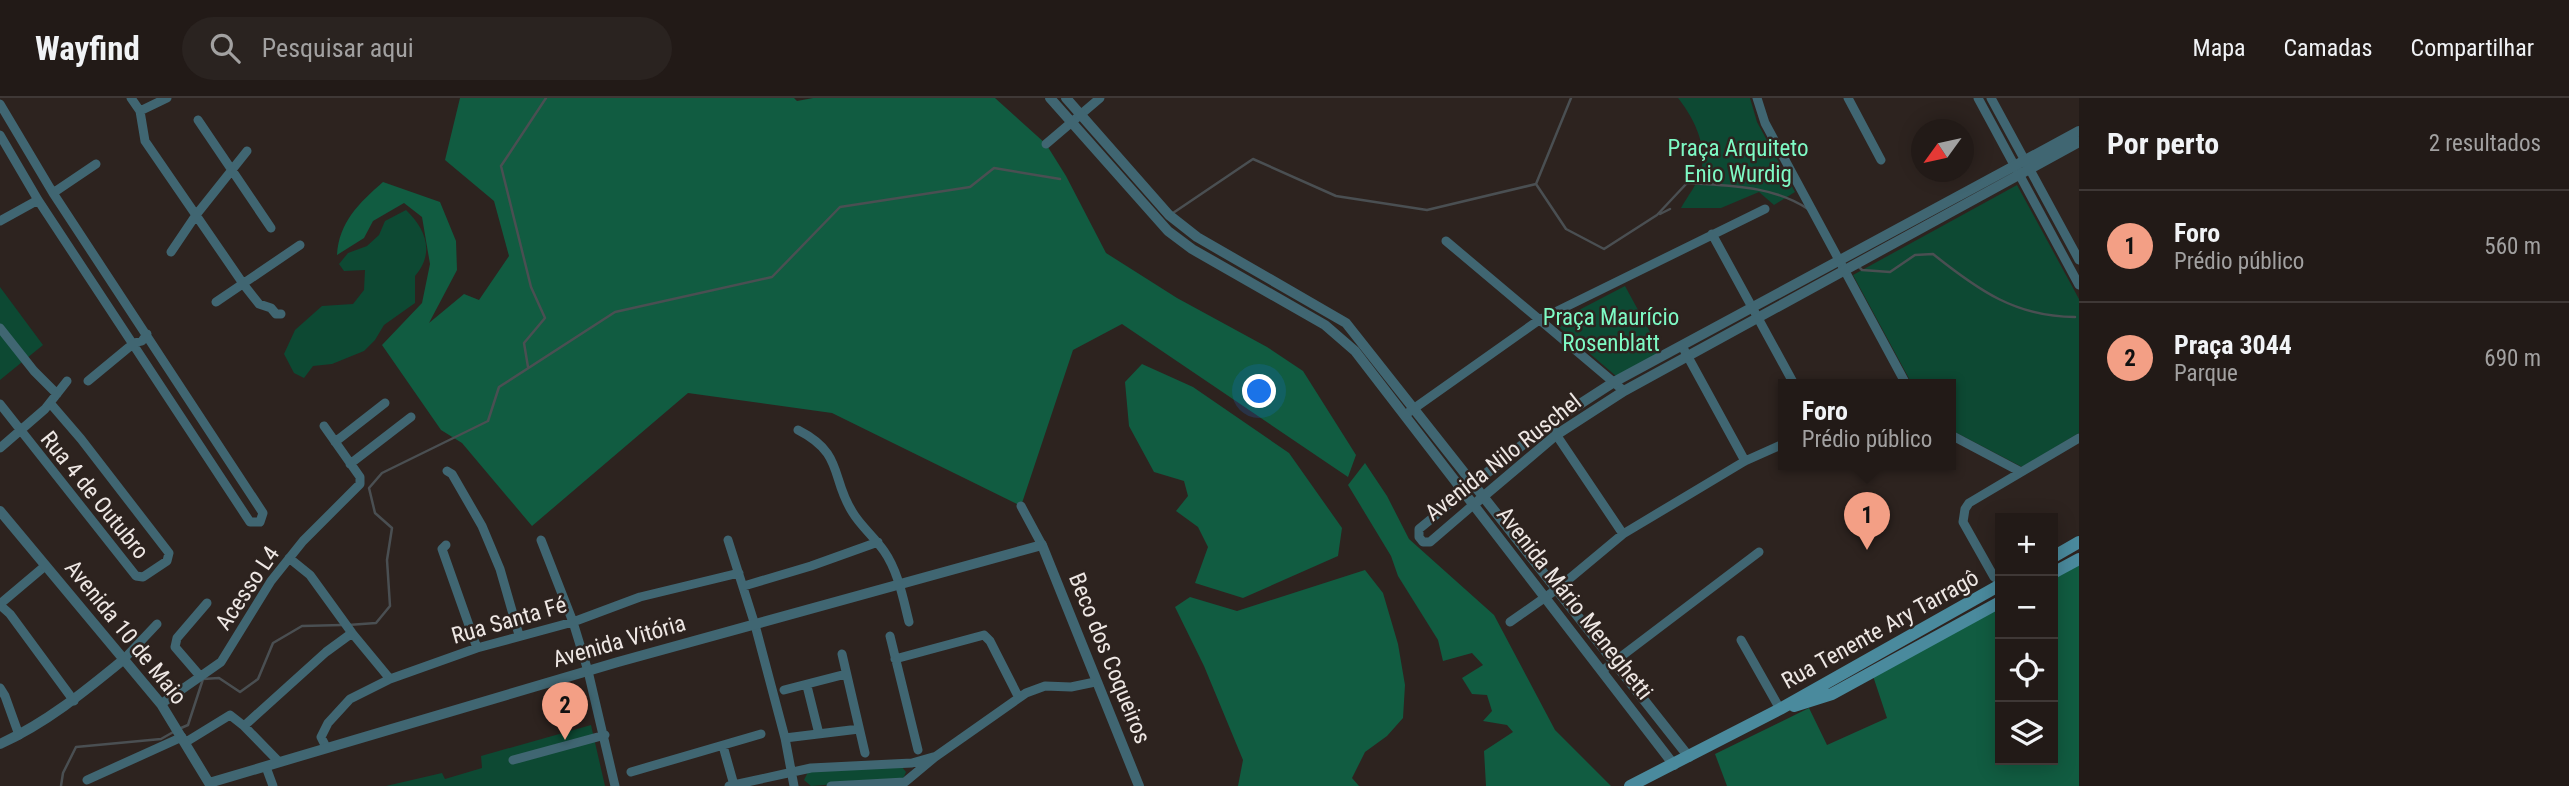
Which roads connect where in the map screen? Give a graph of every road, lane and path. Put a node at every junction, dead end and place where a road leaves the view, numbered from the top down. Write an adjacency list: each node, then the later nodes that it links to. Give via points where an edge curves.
1 (131, 98): 11 (street)
2 (167, 98): 11 (street)
3 (1050, 98): 14 (street, Avenida Mário Meneghetti)
4 (1066, 98): 12 (street, Avenida Mário Meneghetti)
5 (1100, 98): 12 (street)
6 (1757, 98): 37 (street, via 1765,123)
7 (1848, 98): 20 (street)
8 (1978, 98): 22 (street)
9 (1991, 98): 22 (street)
10 (0, 104): 24 (street)
11 (140, 111): 27 (street, via 145,141)
12 (1080, 115): 14 (street); 29 (street, Avenida Mário Meneghetti)
13 (198, 120): 23 (street)
14 (1071, 123): 18 (street); 31 (street, Avenida Mário Meneghetti)
15 (2079, 131): 22 (street, Avenida Nilo Ruschel)
16 (0, 135): 25 (street)
17 (2079, 142): 22 (street, Avenida Nilo Ruschel)
18 (1046, 144)
19 (247, 151): 23 (street)
20 (1881, 160)
21 (96, 164): 24 (street)
22 (2023, 167): 36 (street); 37 (street, Avenida Nilo Ruschel); 41 (street)
23 (232, 171): 27 (street); 30 (street)
24 (53, 193): 25 (street, via 49,202); 48 (street)
25 (39, 200): 28 (street); 50 (street)
26 (1765, 209): 32 (street)
27 (196, 215): 35 (street); 40 (street)
28 (0, 221)
29 (1177, 221): 31 (street); 38 (street, Avenida Mário Meneghetti)
30 (271, 228)
31 (1168, 231): 39 (street, Avenida Mário Meneghetti)
32 (1712, 234): 43 (street); 45 (street)
33 (1446, 241): 45 (street)
34 (300, 245): 40 (street)
35 (171, 252)
36 (2079, 260)
37 (1842, 266): 43 (street, Avenida Nilo Ruschel); 53 (street)
38 (1259, 273): 39 (street); 46 (street, Avenida Mário Meneghetti)
39 (1252, 284): 49 (street, Avenida Mário Meneghetti)
40 (244, 285): 42 (street); 44 (street, via 259,304)
41 (2079, 285)
42 (216, 302)
43 (1755, 313): 51 (street, Avenida Nilo Ruschel); 52 (street)
44 (281, 314)
45 (1539, 320): 56 (street); 62 (street)
46 (1346, 323): 49 (street); 62 (street, Avenida Mário Meneghetti)
47 (0, 328): 58 (street)
48 (146, 331): 50 (street, via 142,341); 50 (street, via 263,513 260,522 250,522)
49 (1335, 334): 62 (street, Avenida Mário Meneghetti)
50 (132, 340): 55 (street)
51 (1685, 351): 56 (street, Avenida Nilo Ruschel); 57 (street, Avenida Nilo Ruschel); 74 (street)
52 (1791, 379)
53 (1903, 379)
54 (67, 381): 58 (street)
55 (88, 381)
56 (1614, 383): 57 (street); 64 (street, Avenida Nilo Ruschel)
57 (1624, 391): 68 (street, Avenida Nilo Ruschel)
58 (57, 394): 60 (street)
59 (385, 402): 71 (street)
60 (50, 403): 67 (street); 67 (street, Rua 4 de Outubro, via 167,550 167,561 138,578)
61 (0, 404): 67 (street, Rua 4 de Outubro)
62 (1409, 411): 78 (street, Avenida Mário Meneghetti); 79 (street, Avenida Mário Meneghetti)
63 (411, 417): 75 (street)
64 (1549, 424): 68 (street); 78 (street, Avenida Nilo Ruschel)
65 (324, 426): 71 (street)
66 (798, 430): 87 (street, via 828,454 853,513)
67 (19, 431): 73 (street)
68 (1556, 435): 80 (street, Avenida Nilo Ruschel); 84 (street)
69 (1956, 438): 77 (street)
70 (2079, 438): 77 (street)
71 (335, 442): 75 (street)
72 (1778, 446): 74 (street)
73 (0, 448)
74 (1745, 461): 84 (street)
75 (350, 464): 93 (street, Acesso L4, via 360,477 359,486)
76 (447, 471): 112 (street, via 482,526)
77 (2021, 472): 98 (street, via 1969,503 1963,515)
78 (1474, 483): 79 (street, Avenida Nilo Ruschel); 80 (street, Avenida Mário Meneghetti)
79 (1464, 492): 81 (street, Avenida Mário Meneghetti); 81 (street, Avenida Nilo Ruschel, via 1419,528 1419,537 1430,542)
80 (1484, 496): 81 (street, Avenida Nilo Ruschel); 101 (street, Avenida Mário Meneghetti)
81 (1474, 505): 103 (street, Avenida Mário Meneghetti)
82 (1021, 506): 90 (street)
83 (0, 511): 95 (street, Avenida 10 de Maio)
84 (1623, 534): 101 (street)
85 (541, 540): 106 (street)
86 (728, 540): 97 (street)
87 (878, 542): 99 (street); 100 (street)
88 (2079, 542): 92 (main road)
89 (446, 545): 115 (street, via 442,549)
90 (1042, 545): 99 (street, Avenida Vitória); 125 (street, Beco dos Coqueiros)
91 (1759, 552): 119 (street)
92 (2058, 554)
93 (289, 558): 111 (street, via 310,575); 123 (street, Acesso L4, via 222,662)
94 (2079, 559): 96 (main road)
95 (45, 566): 105 (street); 118 (street, Avenida 10 de Maio)
96 (2058, 570)
97 (739, 573): 100 (street); 106 (street, Rua Santa Fé, via 640,597)
98 (1995, 583)
99 (900, 585): 107 (street); 110 (street, Avenida Vitória)
100 (744, 586): 110 (street)
101 (1557, 589): 103 (street); 119 (street, Avenida Mário Meneghetti)
102 (1995, 591): 133 (main road, Rua Tenente Ary Tarragô, via 1827,690)
103 (1545, 597): 108 (street); 121 (street, Avenida Mário Meneghetti)
104 (207, 603): 123 (street, via 175,646)
105 (0, 605): 130 (street)
106 (573, 622): 112 (street, Rua Santa Fé); 120 (street)
107 (909, 622)
108 (1510, 622)
109 (157, 624): 118 (street)
110 (755, 625): 120 (street, Avenida Vitória); 141 (street)
111 (352, 633): 124 (street); 134 (street)
112 (519, 635): 115 (street, Rua Santa Fé)
113 (890, 636): 117 (street)
114 (1741, 640): 133 (street)
115 (477, 648): 124 (street, Rua Santa Fé)
116 (842, 654): 122 (street)
117 (895, 659): 129 (street, via 984,635); 145 (street)
118 (122, 660): 130 (street); 131 (street, Avenida 10 de Maio)
119 (1612, 663): 121 (street); 148 (street, Avenida Mário Meneghetti)
120 (588, 671): 140 (street); 144 (street, Avenida Vitória)
121 (1602, 671): 152 (street, Avenida Mário Meneghetti)
122 (846, 674): 126 (street); 135 (street)
123 (200, 676): 131 (street, Acesso L4)
124 (390, 678): 144 (street, Rua Santa Fé, via 360,692 338,711 321,737)
125 (1095, 682): 129 (street, via 1045,686); 164 (street, Beco dos Coqueiros)
126 (807, 686): 128 (street); 137 (street)
127 (0, 688): 132 (street)
128 (784, 690)
129 (1019, 698): 147 (street)
130 (74, 701): 138 (street)
131 (160, 704): 139 (street, Avenida 10 de Maio)
132 (4, 708): 138 (street)
133 (1780, 709): 148 (main road, Rua Tenente Ary Tarragô)
134 (244, 726): 139 (street, via 228,716); 150 (street)
135 (859, 729): 137 (street); 146 (street)
136 (761, 733): 143 (street)
137 (819, 734): 141 (street)
138 (19, 735): 142 (street)
139 (180, 735): 156 (street); 158 (street, Avenida 10 de Maio)
140 (605, 735): 149 (street); 161 (street)
141 (785, 738): 155 (street)
142 (0, 744)
143 (723, 746): 154 (street); 159 (street)
144 (326, 747): 150 (street, Avenida Vitória)
145 (918, 750)
146 (865, 753)
147 (935, 757): 151 (street); 157 (street)
148 (1689, 757): 152 (main road, Rua Tenente Ary Tarragô)
149 (513, 760)
150 (279, 762): 153 (street, Avenida Vitória)
151 (904, 763): 155 (street, via 846,764); 157 (street, via 911,771)
152 (1674, 765): 165 (main road, Rua Tenente Ary Tarragô)
153 (266, 767): 158 (street, Avenida Vitória); 160 (street)
154 (631, 772)
155 (792, 772): 159 (street); 162 (street)
156 (87, 780)
157 (908, 780): 163 (street)
158 (208, 785)
159 (732, 785)
160 (273, 786)
161 (615, 786)
162 (794, 786)
163 (831, 786)
164 (1139, 786)
165 (1630, 786)

